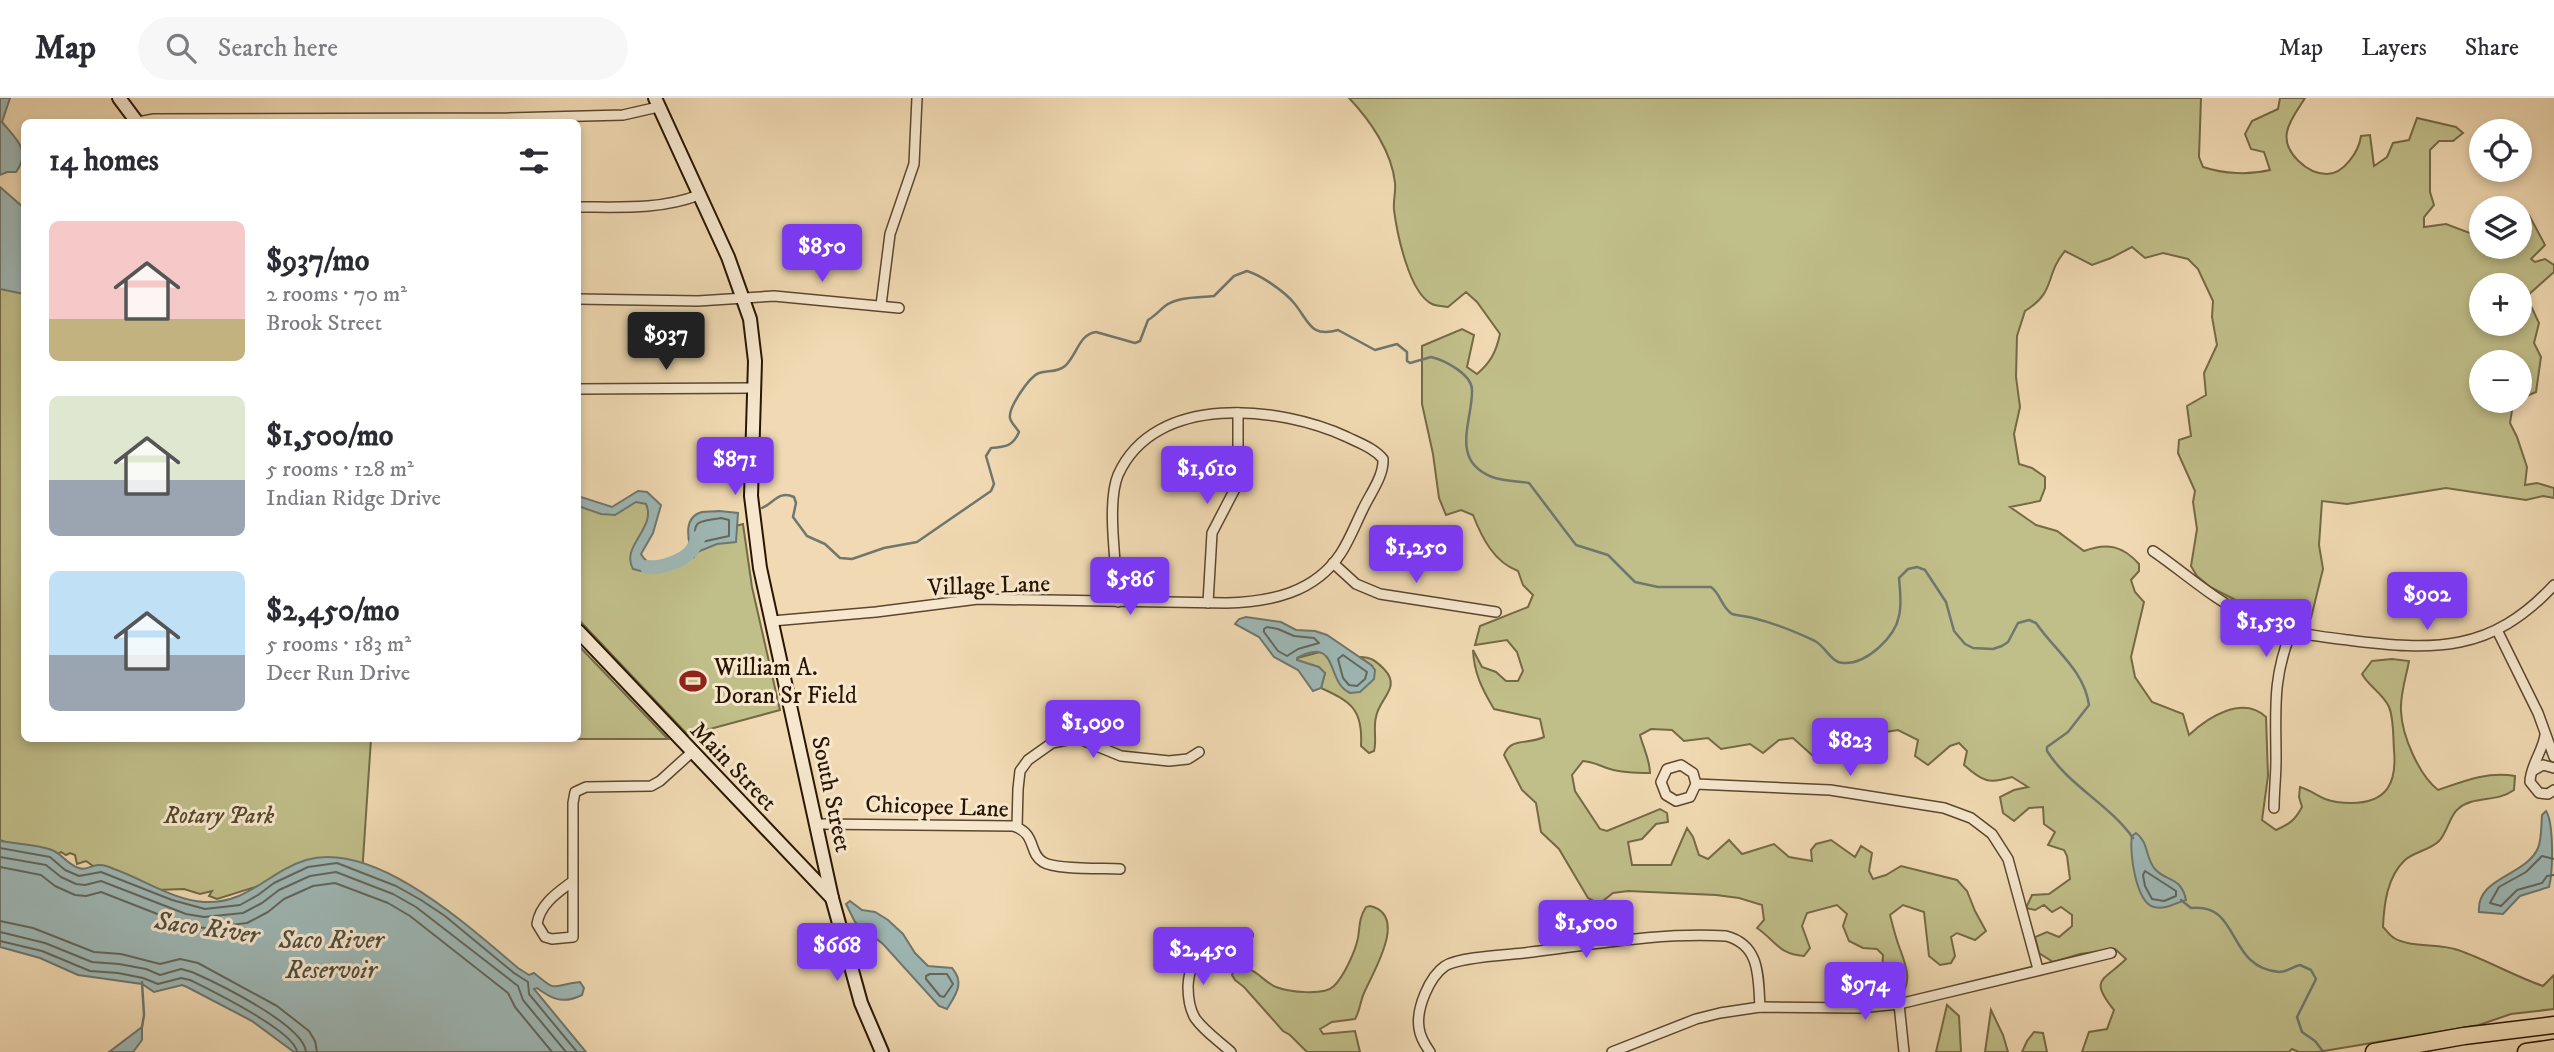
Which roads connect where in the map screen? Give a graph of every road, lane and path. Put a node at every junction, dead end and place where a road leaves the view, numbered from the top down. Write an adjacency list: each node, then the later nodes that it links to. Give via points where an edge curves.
1 (119, 98): 4 (street)
2 (917, 98): 10 (street, via 914,164 890,233)
3 (657, 102): 5 (street, via 623,115); 6 (street, South Street)
4 (136, 119)
5 (154, 119)
6 (699, 195): 7 (street, via 659,205); 8 (street, South Street)
7 (581, 207)
8 (743, 297): 9 (street); 10 (street); 12 (street, South Street, via 753,336)
9 (581, 299)
10 (881, 305): 11 (street)
11 (899, 308)
12 (754, 388): 13 (street); 21 (street, South Street, via 752,507)
13 (581, 389)
14 (1238, 413): 16 (street, Village Lane, via 1317,425 1383,459 1380,475); 18 (street, via 1168,425 1126,460 1114,491); 19 (street, via 1238,483 1212,533)
15 (2153, 551): 23 (street, via 2226,604)
16 (1333, 564): 19 (street, Village Lane, via 1300,588 1274,599); 20 (street, via 1356,584 1380,594)
17 (2554, 585): 22 (street)
18 (1118, 602): 19 (street, Village Lane); 21 (street, Village Lane, via 965,600)
19 (1208, 603)
20 (1496, 612)
21 (772, 621): 34 (street, South Street)
22 (2497, 630): 23 (street, via 2431,647); 25 (street)
23 (2291, 632): 33 (street, via 2274,696)
24 (581, 634): 26 (street, Main Street)
25 (2546, 733): 28 (street); 30 (street)
26 (692, 752): 37 (street, via 651,786 586,786 575,792); 38 (street, Main Street)
27 (1199, 752): 35 (street, via 1188,759 1169,761 1121,756 1077,738 1052,743 1020,771)
28 (2554, 757)
29 (2554, 768): 30 (street, via 2541,765)
30 (2531, 774): 32 (street, via 2537,792)
31 (1696, 784): 31 (street, via 1692,771 1678,765 1667,769 1661,782 1664,793 1676,801 1690,797); 41 (street, via 1830,790 1944,808 1971,818 1992,834 2011,864)
32 (2554, 790)
33 (2274, 808)
34 (817, 824): 35 (street, Chicopee Lane); 38 (street, South Street)
35 (1017, 827): 36 (street, Chicopee Lane, via 1030,837 1043,863)
36 (1120, 869)
37 (573, 881): 37 (street, via 573,937 545,937 537,924 540,913)
38 (832, 898): 46 (street, South Street, via 860,1003)
39 (1248, 935): 47 (street, via 1204,951 1189,977 1193,1014)
40 (2111, 953): 41 (street)
41 (2038, 969): 42 (street)
42 (1899, 1004): 43 (street); 50 (street)
43 (1760, 1007): 48 (street, via 1756,960 1746,946 1726,936 1657,936 1502,955 1451,963 1436,975 1419,1025); 49 (street, via 1696,1019)
44 (2554, 1025): 51 (highway)
45 (2554, 1048): 52 (highway)
46 (882, 1052)
47 (1231, 1052)
48 (1430, 1052)
49 (1612, 1052)
50 (1904, 1052)
51 (2374, 1052)
52 (2526, 1052)

